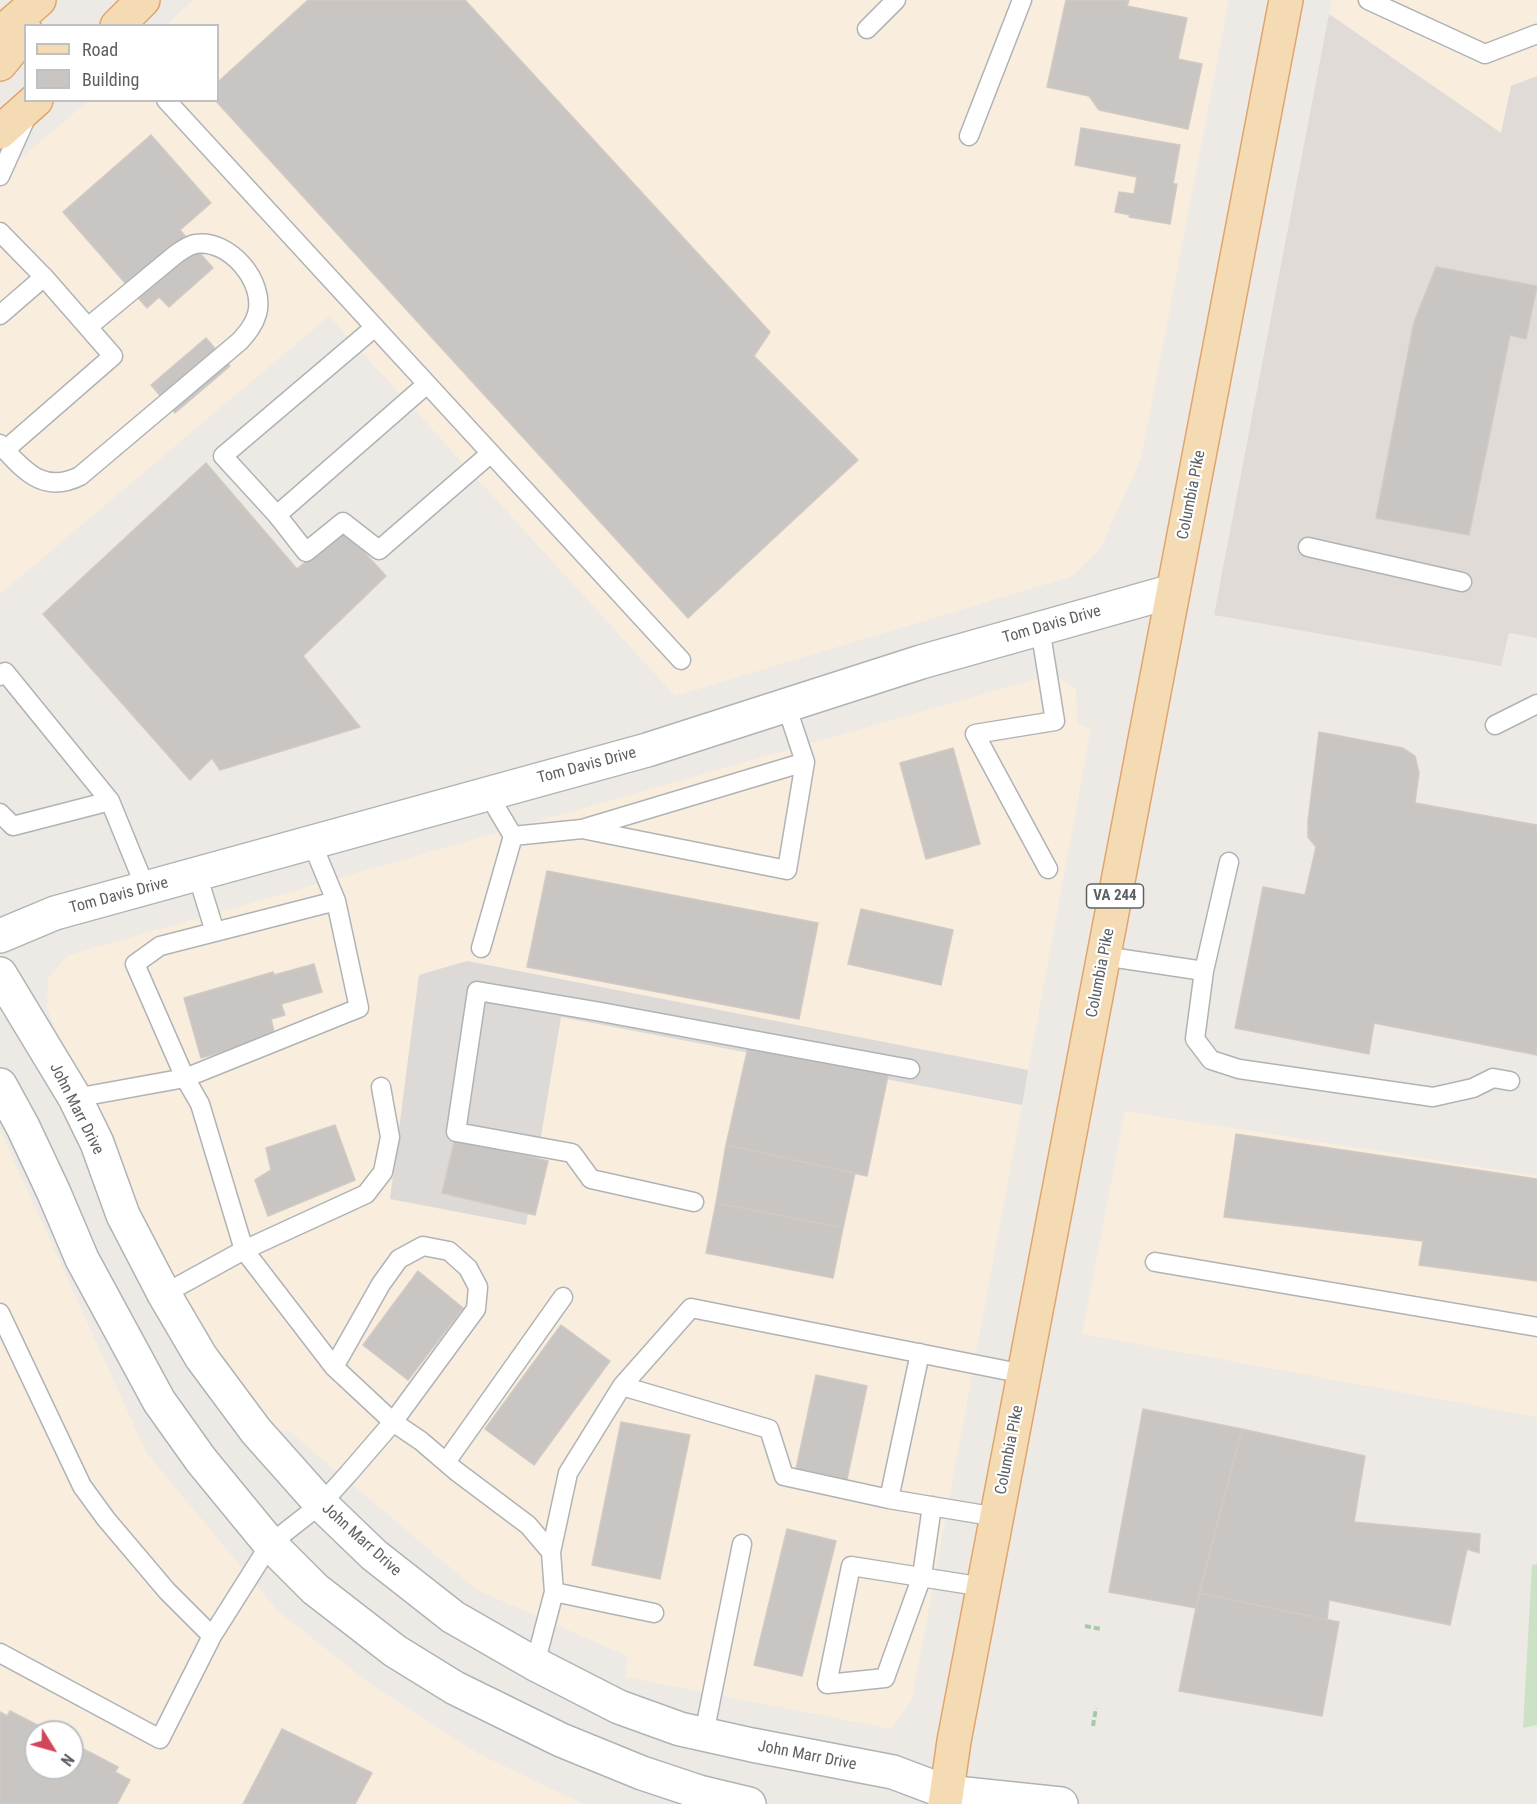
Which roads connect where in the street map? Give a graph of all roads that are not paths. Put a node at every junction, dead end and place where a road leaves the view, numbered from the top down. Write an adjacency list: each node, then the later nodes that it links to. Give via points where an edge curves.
1 (39, 0): 11 (main road)
2 (52, 0): 8 (main road)
3 (143, 0): 9 (main road)
4 (896, 0): 10 (lane)
5 (1022, 0): 18 (lane)
6 (1368, 0): 13 (lane, via 1485,54)
7 (1284, 1): 31 (main road, Columbia Pike / VA 244)
8 (33, 24)
9 (119, 24)
10 (867, 29)
11 (0, 34)
12 (24, 34): 14 (main road)
13 (1537, 34)
14 (0, 64)
15 (35, 102): 17 (main road); 19 (lane)
16 (168, 102): 24 (lane)
17 (0, 132)
18 (969, 136)
19 (0, 176)
20 (1, 231): 21 (lane)
21 (44, 277): 22 (lane); 23 (lane)
22 (0, 315)
23 (88, 327): 26 (lane, via 113,356); 26 (lane, via 175,255 197,244 229,253 245,268 257,292 258,312 240,341 80,476 62,483 37,479)
24 (375, 327): 25 (lane); 28 (lane, via 224,456)
25 (427, 384): 27 (lane); 28 (lane)
26 (3, 447)
27 (491, 453): 28 (lane, via 379,550 343,522 306,552); 33 (lane)
28 (277, 515)
29 (1308, 547): 30 (lane)
30 (1462, 582)
31 (1173, 591): 32 (street, Tom Davis Drive); 53 (main road, Columbia Pike / VA 244)
32 (1040, 628): 36 (street, Tom Davis Drive); 46 (lane, via 1055,721 975,734)
33 (681, 660)
34 (0, 676): 40 (lane, via 5,672)
35 (1537, 704): 37 (lane)
36 (786, 705): 38 (lane); 39 (street, Tom Davis Drive, via 647,750)
37 (1495, 725)
38 (805, 762): 42 (lane); 42 (lane, via 787,870)
39 (488, 794): 43 (lane); 44 (street, Tom Davis Drive)
40 (111, 801): 41 (lane, via 13,826); 48 (lane)
41 (0, 813)
42 (582, 829): 43 (lane)
43 (513, 836): 52 (lane)
44 (312, 843): 47 (street, Tom Davis Drive); 49 (lane)
45 (1229, 862): 54 (lane)
46 (1048, 869)
47 (197, 874): 48 (street, Tom Davis Drive); 50 (lane)
48 (146, 889): 51 (street, Tom Davis Drive, via 55,913)
49 (336, 901): 50 (lane); 57 (lane, via 359,1008)
50 (215, 932): 57 (lane, via 160,946 135,964)
51 (0, 936)
52 (482, 948)
53 (1103, 956): 54 (lane); 71 (main road, Columbia Pike / VA 244)
54 (1204, 971): 58 (lane, via 1195,1039 1211,1060 1239,1069 1433,1097 1473,1088 1493,1078)
55 (0, 974): 61 (street, John Marr Drive)
56 (910, 1069): 62 (lane, via 477,991 456,1132 572,1153 591,1179)
57 (185, 1078): 61 (lane); 63 (lane, via 200,1104)
58 (1510, 1081)
59 (0, 1085): 79 (street, via 82,1259 159,1401)
60 (381, 1087): 63 (lane, via 390,1137 383,1172 366,1194)
61 (75, 1098): 65 (street, John Marr Drive, via 97,1143 123,1215)
62 (694, 1202)
63 (244, 1250): 65 (lane); 70 (lane)
64 (1155, 1262): 68 (lane)
65 (164, 1294): 76 (street, John Marr Drive, via 201,1357 256,1431)
66 (563, 1297): 74 (lane)
67 (0, 1313): 86 (lane, via 82,1486 167,1592)
68 (1537, 1327)
69 (920, 1353): 71 (lane); 72 (lane, via 691,1308); 75 (lane)
70 (334, 1367): 73 (lane); 73 (lane, via 399,1259 423,1246 448,1251 468,1268 478,1287 477,1309)
71 (1024, 1374): 78 (main road, Columbia Pike / VA 244)
72 (622, 1386): 75 (lane, via 769,1429 784,1476); 81 (lane, via 568,1473)
73 (393, 1422): 74 (lane); 76 (lane)
74 (446, 1462): 81 (lane, via 528,1525)
75 (889, 1499): 77 (lane)
76 (321, 1504): 79 (lane); 88 (street, John Marr Drive, via 374,1555 453,1617)
77 (932, 1506): 78 (lane); 82 (lane)
78 (997, 1517): 83 (main road, Columbia Pike / VA 244)
79 (270, 1544): 86 (lane); 91 (street, via 315,1589 395,1651 455,1688 561,1740 642,1773)
80 (742, 1544): 89 (lane)
81 (551, 1551): 84 (lane)
82 (922, 1576): 82 (lane, via 851,1566 827,1684 885,1678); 83 (lane)
83 (984, 1587): 90 (main road, Columbia Pike / VA 244, via 954,1741)
84 (554, 1592): 85 (lane); 88 (lane)
85 (654, 1613)
86 (212, 1636): 87 (lane, via 160,1739)
87 (0, 1653)
88 (535, 1664): 89 (street, John Marr Drive, via 619,1707)
89 (704, 1734): 90 (street, John Marr Drive, via 893,1772)
90 (937, 1800): 92 (street, John Marr Drive)
91 (749, 1804)
92 (1061, 1804)

